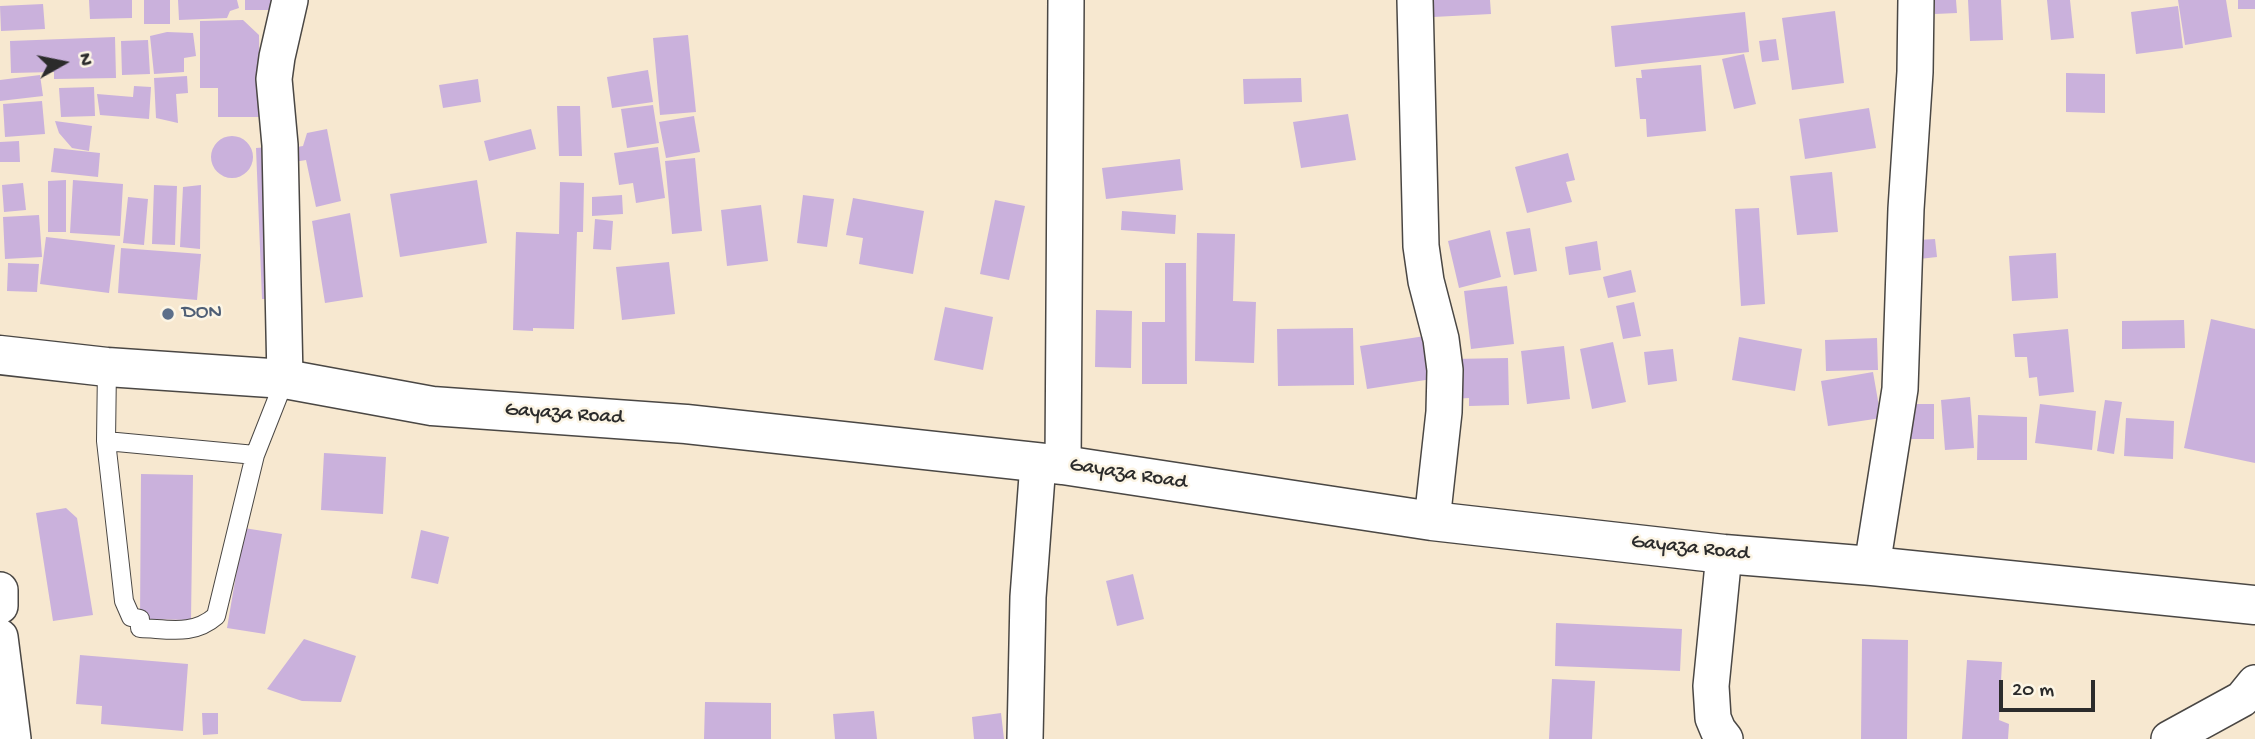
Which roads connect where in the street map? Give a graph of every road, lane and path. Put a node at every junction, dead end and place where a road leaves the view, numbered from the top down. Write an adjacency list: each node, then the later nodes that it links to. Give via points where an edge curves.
1 (290, 0): 7 (street, via 274,79 280,145)
2 (1066, 0): 10 (street)
3 (1415, 0): 11 (street, via 1421,246 1445,370)
4 (1916, 0): 13 (street, via 1900,389)
5 (0, 355): 6 (main road, Gayaza Road)
6 (107, 367): 7 (main road, Gayaza Road); 8 (lane)
7 (285, 379): 9 (lane); 10 (main road, Gayaza Road, via 432,406 686,424)
8 (106, 441): 9 (lane); 9 (lane, via 124,601 131,617 140,619 140,628 193,630 216,616)
9 (255, 455)
10 (1051, 464): 11 (main road, Gayaza Road); 20 (street, via 1028,597)
11 (1432, 521): 12 (main road, Gayaza Road)
12 (1724, 554): 13 (main road, Gayaza Road); 21 (street, via 1711,686 1713,718)
13 (1872, 566): 16 (main road, Gayaza Road)
14 (0, 590): 15 (street)
15 (0, 606)
16 (2255, 606)
17 (0, 637): 19 (street)
18 (2255, 683): 22 (street, via 2242,699)
19 (13, 739)
20 (1025, 739)
21 (1725, 739)
22 (2169, 739)

